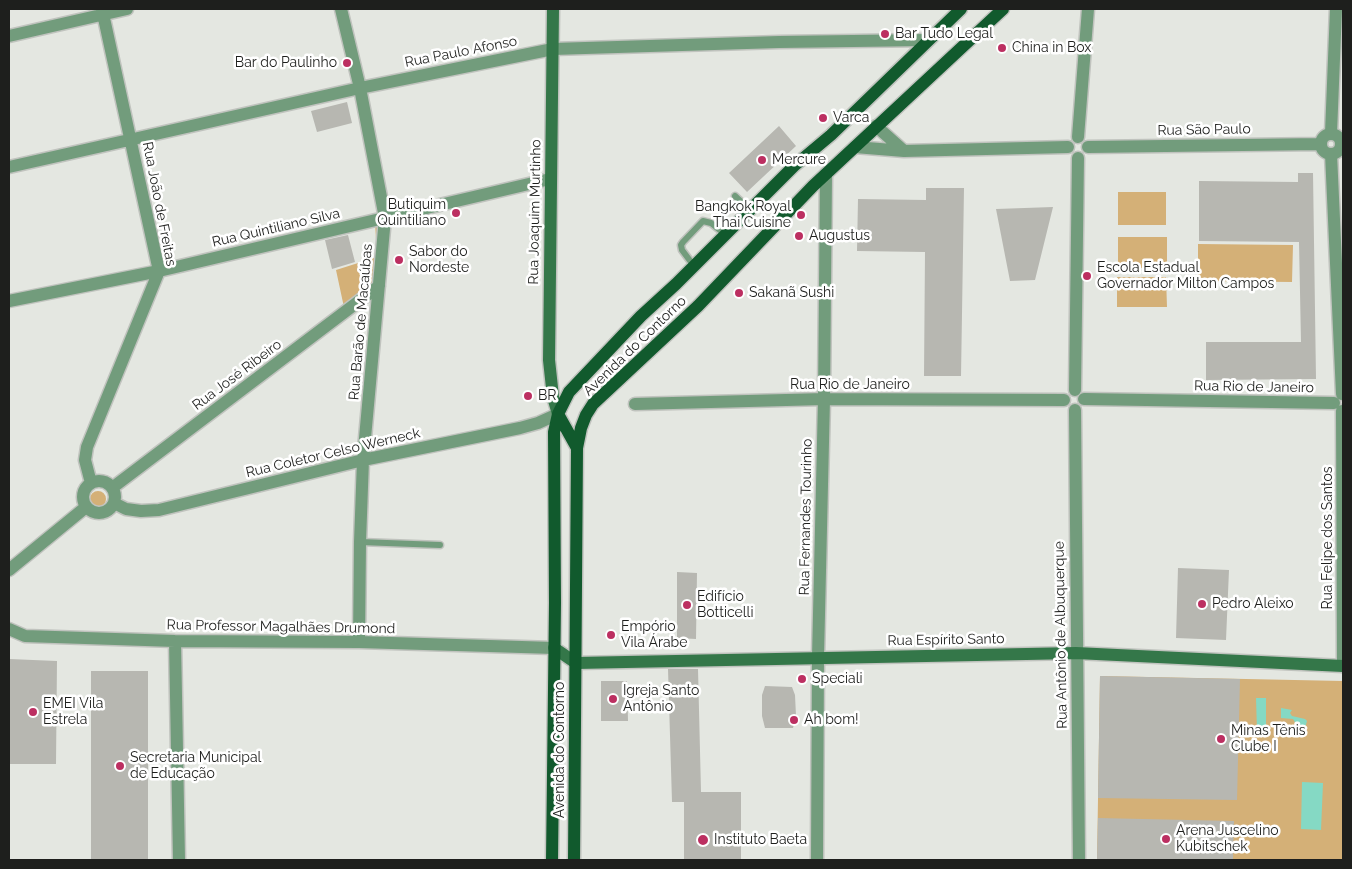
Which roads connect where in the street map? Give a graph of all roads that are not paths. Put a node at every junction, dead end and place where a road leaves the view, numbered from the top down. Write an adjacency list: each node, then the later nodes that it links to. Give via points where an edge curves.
1 (128, 9): 8 (street)
2 (341, 9): 12 (street, Rua Barão de Macaúbas)
3 (553, 9): 11 (street, Rua Joaquim Murtinho)
4 (961, 9): 10 (main road, Avenida do Contorno)
5 (1003, 9): 13 (main road, Avenida do Contorno)
6 (1088, 9): 15 (street)
7 (1336, 9): 14 (street)
8 (103, 12): 9 (street); 16 (street, Rua João de Freitas)
9 (9, 36)
10 (927, 40): 11 (street, Rua Paulo Afonso); 29 (main road, Avenida do Contorno)
11 (553, 49): 12 (street, Rua Paulo Afonso); 27 (street, Rua Joaquim Murtinho)
12 (360, 88): 16 (street, Rua Paulo Afonso); 30 (street, Rua Barão de Macaúbas)
13 (876, 126): 19 (main road, Avenida do Contorno); 22 (street)
14 (1331, 133): 17 (street, via 1322,137); 18 (street, via 1337,135)
15 (1078, 137): 20 (street, via 1070,141); 21 (street, via 1084,139)
16 (131, 140): 25 (street, Rua Paulo Afonso); 33 (street, Rua João de Freitas)
17 (1320, 144): 21 (street, Rua São Paulo); 23 (street, via 1325,152)
18 (1342, 144): 23 (street, via 1337,152)
19 (855, 147): 22 (street); 26 (main road, Avenida do Contorno)
20 (1068, 147): 22 (street); 24 (street, via 1070,154)
21 (1088, 147): 24 (street, via 1087,154)
22 (904, 151)
23 (1331, 154): 40 (street, Rua Felipe dos Santos)
24 (1078, 158): 36 (street)
25 (9, 167)
26 (826, 174): 37 (street, Rua Fernandes Tourinho); 44 (main road, Avenida do Contorno, via 698,306 593,404 581,428)
27 (550, 179): 30 (street, Rua Quintiliano Silva); 43 (street, Rua Joaquim Murtinho, via 549,360)
28 (735, 196): 29 (lane)
29 (750, 210): 31 (main road, Avenida do Contorno)
30 (385, 218): 33 (street, Rua Quintiliano Silva); 34 (street, Rua Barão de Macaúbas)
31 (726, 235): 32 (main road, Avenida do Contorno); 32 (lane, via 703,221 681,245)
32 (694, 266): 43 (main road, Avenida do Contorno, via 585,374 569,392)
33 (159, 272): 35 (street, Rua Quintiliano Silva); 46 (street, Rua João de Freitas, via 88,447 85,460)
34 (380, 286): 45 (street, Rua Barão de Macaúbas); 47 (street, Rua José Ribeiro)
35 (9, 301)
36 (1075, 390): 38 (street); 39 (street, via 1068,391)
37 (824, 399): 39 (street, Rua Rio de Janeiro); 41 (street, Rua Rio de Janeiro); 58 (street, Rua Fernandes Tourinho)
38 (1084, 399): 40 (street, Rua Rio de Janeiro); 42 (street)
39 (1064, 400): 42 (street, via 1069,408)
40 (1341, 402): 60 (street, Rua Felipe dos Santos)
41 (635, 404)
42 (1075, 410): 57 (street, Rua Antônio de Albuquerque)
43 (558, 414): 44 (main road); 45 (street, Rua Coletor Celso Werneck, via 520,428); 56 (main road, Avenida do Contorno, via 554,432)
44 (577, 448): 59 (main road, Avenida do Contorno)
45 (363, 460): 48 (street, Rua Coletor Celso Werneck, via 158,510 126,509); 50 (street, Rua Barão de Macaúbas)
46 (91, 483): 47 (street, via 105,482); 49 (street, via 83,497)
47 (112, 488): 48 (street)
48 (114, 503): 49 (street, via 108,511 99,514)
49 (86, 507): 52 (street)
50 (360, 542): 51 (lane); 55 (street, Rua Barão de Macaúbas)
51 (440, 544)
52 (9, 570)
53 (9, 629): 54 (street, Rua Professor Magalhães Drumond, via 25,636)
54 (175, 641): 55 (street, Rua Professor Magalhães Drumond); 61 (street)
55 (359, 642): 56 (street, Rua Professor Magalhães Drumond)
56 (554, 648): 59 (street); 62 (main road, Avenida do Contorno)
57 (1076, 653): 58 (street, Rua Espírito Santo); 60 (street, Rua Espírito Santo); 65 (street, Rua Antônio de Albuquerque)
58 (818, 657): 59 (street, Rua Espírito Santo); 64 (street, Rua Fernandes Tourinho)
59 (576, 663): 63 (main road, Avenida do Contorno)
60 (1343, 666)
61 (179, 860)
62 (552, 860)
63 (574, 860)
64 (817, 860)
65 (1079, 860)

